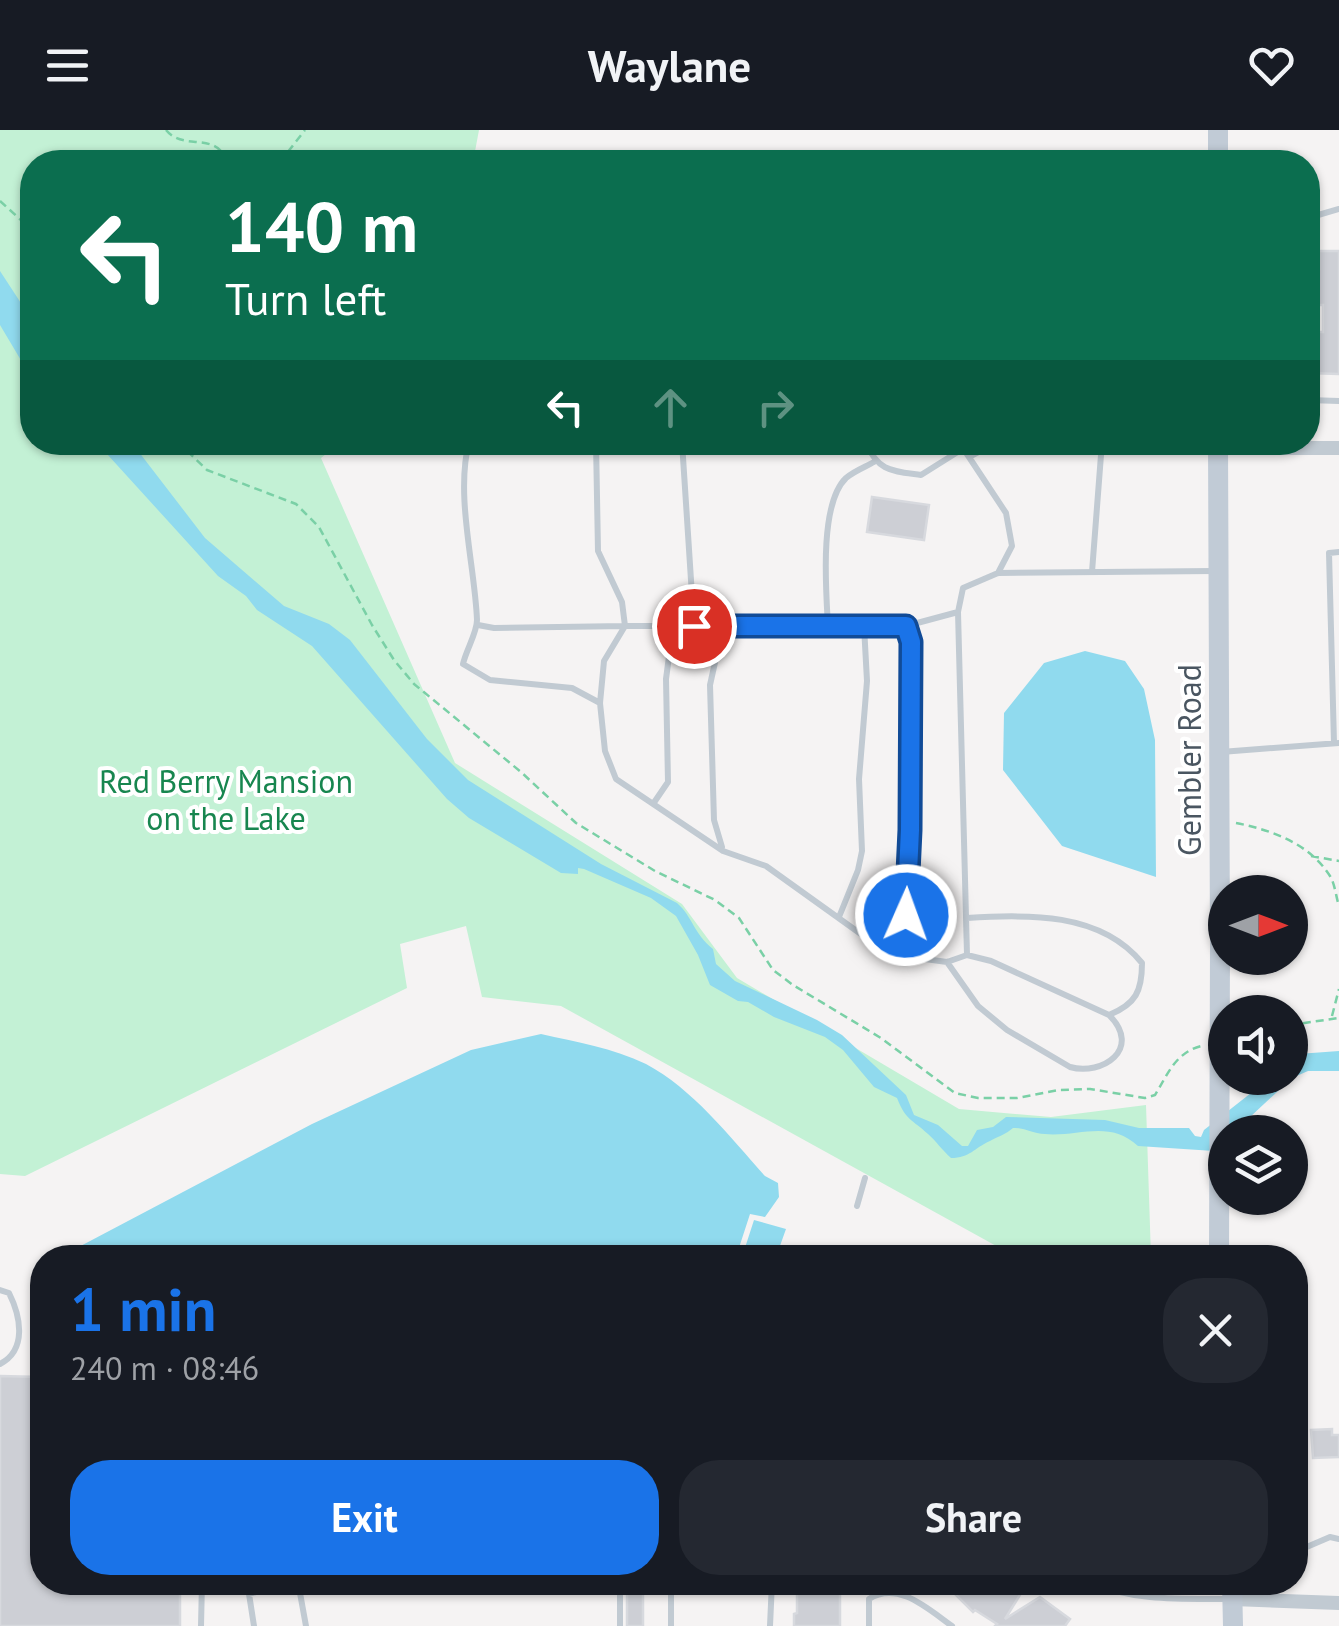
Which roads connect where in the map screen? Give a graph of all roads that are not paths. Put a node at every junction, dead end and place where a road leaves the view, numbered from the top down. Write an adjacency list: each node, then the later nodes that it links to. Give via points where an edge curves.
1 (468, 455): 16 (lane)
2 (596, 455): 17 (lane, via 598,551 622,602)
3 (683, 455): 19 (lane)
4 (870, 455): 10 (lane)
5 (949, 455): 10 (lane, via 921,475)
6 (973, 455): 9 (lane)
7 (1101, 455): 13 (lane)
8 (1218, 455): 12 (main road, Gembler Road)
9 (969, 457): 14 (lane, via 1006,513 1012,546)
10 (874, 462): 21 (lane, via 844,480 837,493 829,524)
11 (1339, 552): 25 (lane, via 1329,552)
12 (1220, 571): 13 (lane); 26 (main road, Gembler Road)
13 (1092, 572): 14 (lane)
14 (998, 573): 15 (lane, via 962,588)
15 (958, 612): 23 (lane); 30 (lane)
16 (478, 626): 17 (lane); 24 (lane, via 467,645 464,664 470,670 490,680 572,688)
17 (625, 626): 18 (lane); 24 (lane, via 604,661)
18 (673, 626): 19 (lane); 27 (lane, via 666,679 668,782)
19 (694, 626): 20 (lane)
20 (723, 626): 21 (lane); 28 (lane, via 710,686 714,820)
21 (828, 626): 22 (lane)
22 (864, 626): 23 (lane); 29 (lane, via 862,851)
23 (906, 626): 32 (lane)
24 (600, 703): 27 (lane, via 616,779)
25 (1337, 743): 26 (lane)
26 (1220, 752): 37 (main road, Gembler Road, bridge)
27 (653, 804): 28 (lane)
28 (723, 851): 29 (lane, via 766,866)
29 (839, 917): 32 (lane, via 879,946)
30 (967, 918): 31 (lane); 34 (lane, via 1051,918 1086,925 1129,946 1142,963 1138,996)
31 (967, 956): 33 (lane); 34 (lane)
32 (911, 957): 33 (lane)
33 (947, 962): 34 (lane, via 978,1006 1007,1030 1079,1070 1120,1050 1123,1029)
34 (1110, 1015)
35 (865, 1178): 36 (lane)
36 (858, 1206)
37 (1219, 1245)
38 (0, 1290): 39 (lane, via 10,1293 18,1310 19,1344)
39 (0, 1364)
40 (1339, 1539): 41 (lane)
41 (1308, 1546)
42 (202, 1595): 55 (lane)
43 (250, 1595): 56 (lane)
44 (298, 1595): 57 (lane)
45 (620, 1595): 58 (lane)
46 (671, 1595): 59 (lane)
47 (771, 1595): 60 (lane)
48 (875, 1595): 61 (lane)
49 (898, 1595): 62 (lane)
50 (1126, 1595): 51 (lane)
51 (1197, 1595)
52 (1232, 1595): 63 (main road)
53 (1271, 1595): 54 (street)
54 (1339, 1602)
55 (201, 1626)
56 (254, 1626)
57 (306, 1626)
58 (620, 1626)
59 (671, 1626)
60 (770, 1626)
61 (868, 1626)
62 (952, 1626)
63 (1233, 1626)

